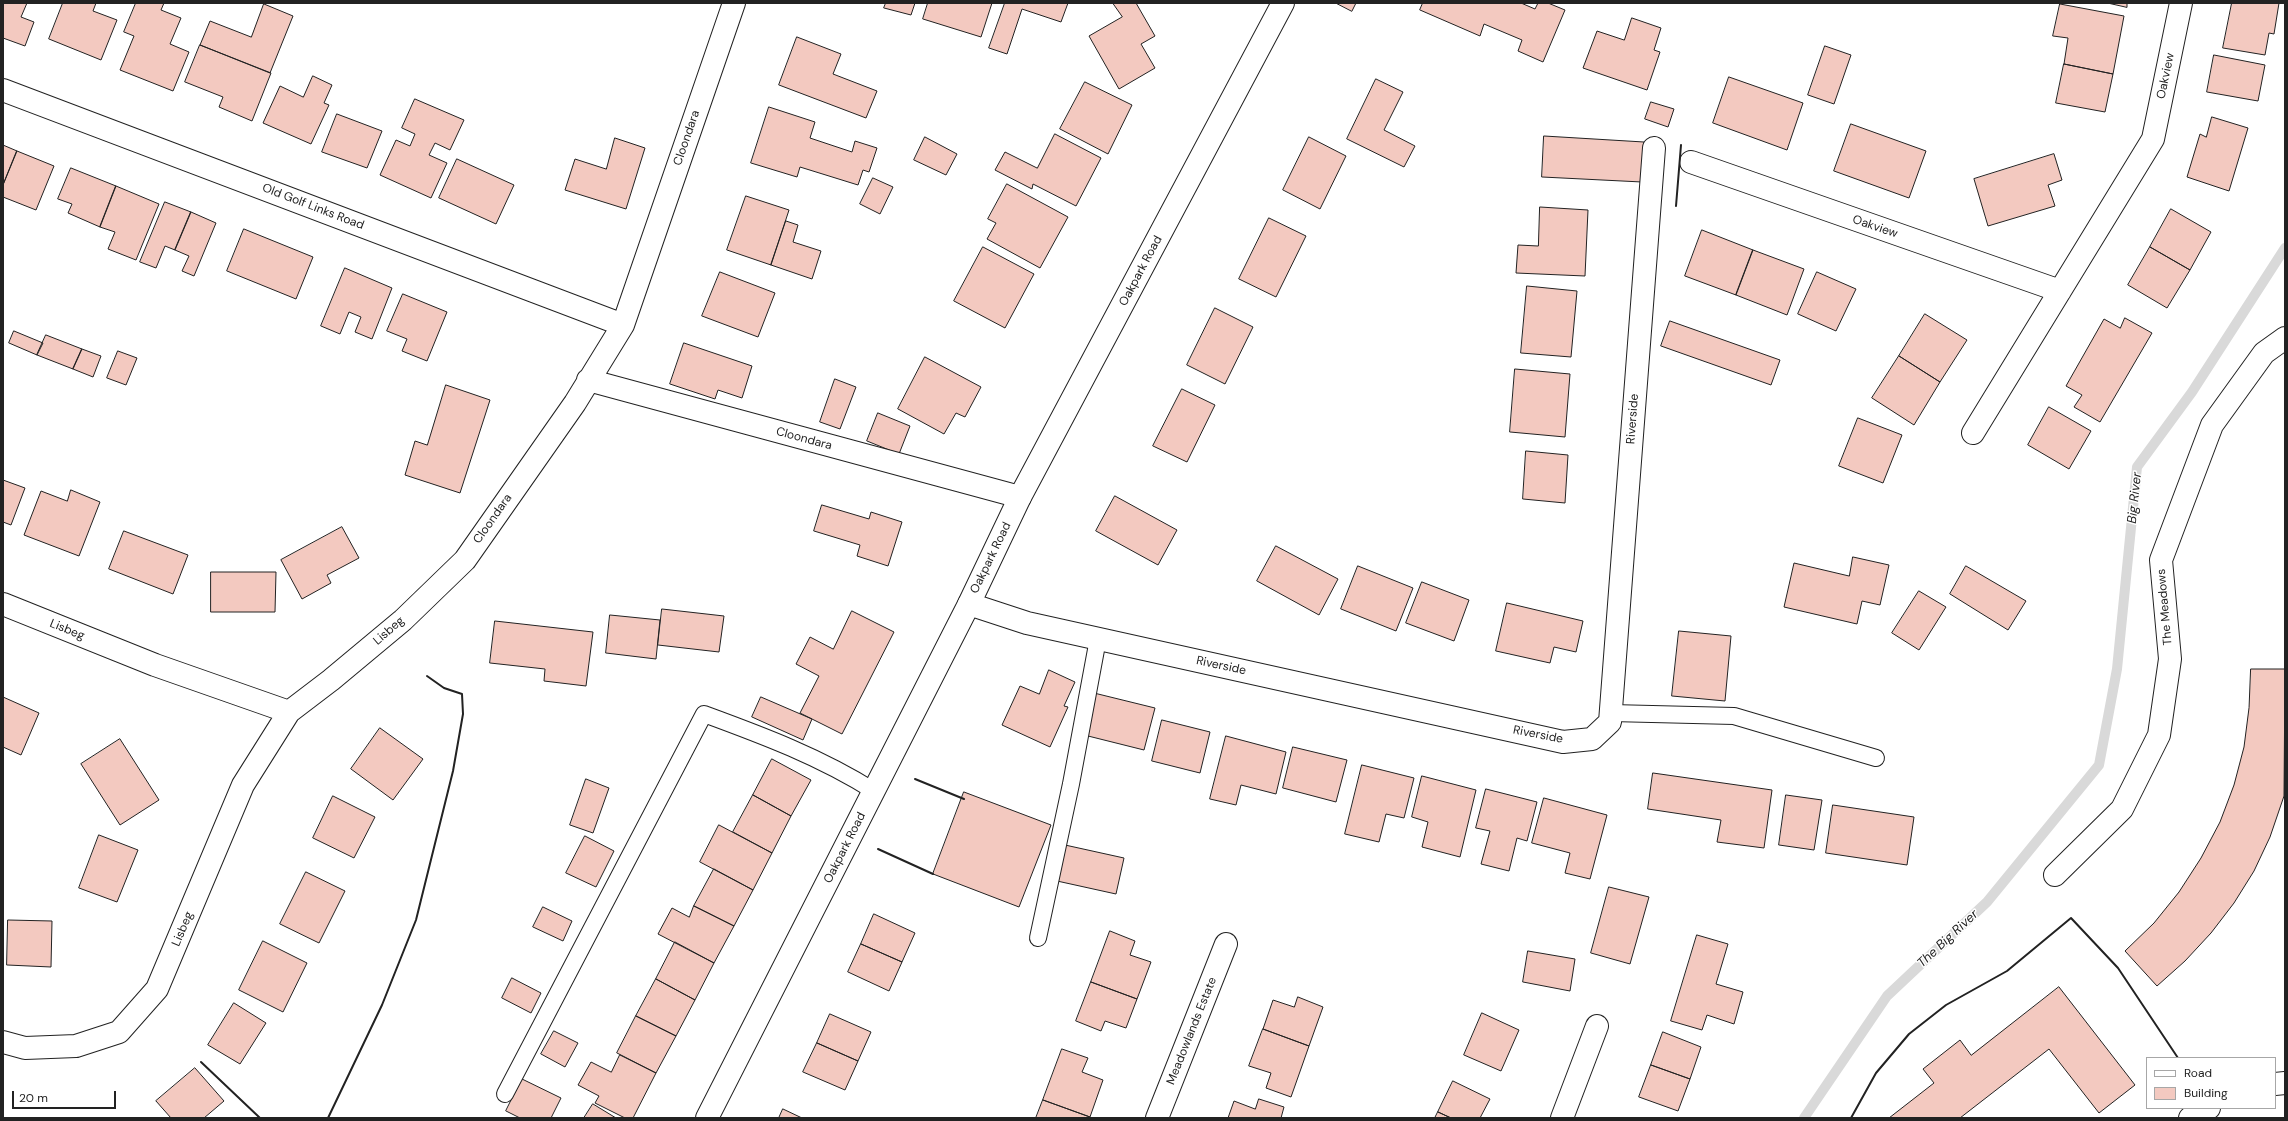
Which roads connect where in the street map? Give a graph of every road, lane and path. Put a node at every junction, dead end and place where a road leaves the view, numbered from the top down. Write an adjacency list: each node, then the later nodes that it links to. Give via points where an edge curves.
1 (734, 3): 8 (street, Cloondara)
2 (1283, 3): 12 (street, Oakpark Road)
3 (2181, 3): 7 (street, Oakview, via 2153,138)
4 (3, 90): 8 (street, Old Golf Links Road)
5 (1654, 148): 18 (street, Riverside)
6 (1691, 162): 7 (street, Oakview)
7 (2060, 291): 11 (street, Oakview)
8 (623, 324): 10 (street, Cloondara)
9 (2285, 338): 21 (street, The Meadows, via 2264,353 2212,424 2161,560 2170,659 2159,735 2122,809)
10 (588, 380): 12 (street, Cloondara); 13 (street, Cloondara, via 575,403)
11 (1973, 434)
12 (1020, 497): 15 (street, Oakpark Road)
13 (465, 560): 17 (street, Lisbeg, via 403,620 332,680)
14 (3, 604): 17 (street, Lisbeg, via 155,665)
15 (969, 604): 16 (street, Riverside, via 1027,623); 20 (street, Oakpark Road)
16 (1098, 639): 18 (street, Riverside, via 1563,742 1592,739 1610,722); 22 (lane, via 1071,784)
17 (289, 712): 25 (street, Lisbeg, via 243,784 157,989 119,1032 76,1046 25,1048)
18 (1611, 713): 19 (lane, via 1734,716)
19 (1876, 758)
20 (874, 791): 26 (lane, via 839,769 767,737 704,714); 28 (street, Oakpark Road)
21 (2055, 875)
22 (1038, 938)
23 (1226, 944): 29 (street, Meadowlands Estate)
24 (1597, 1026): 30 (street)
25 (3, 1042)
26 (505, 1094)
27 (2207, 1109): 31 (street)
28 (707, 1118)
29 (1157, 1118)
30 (1562, 1118)
31 (2190, 1118)

